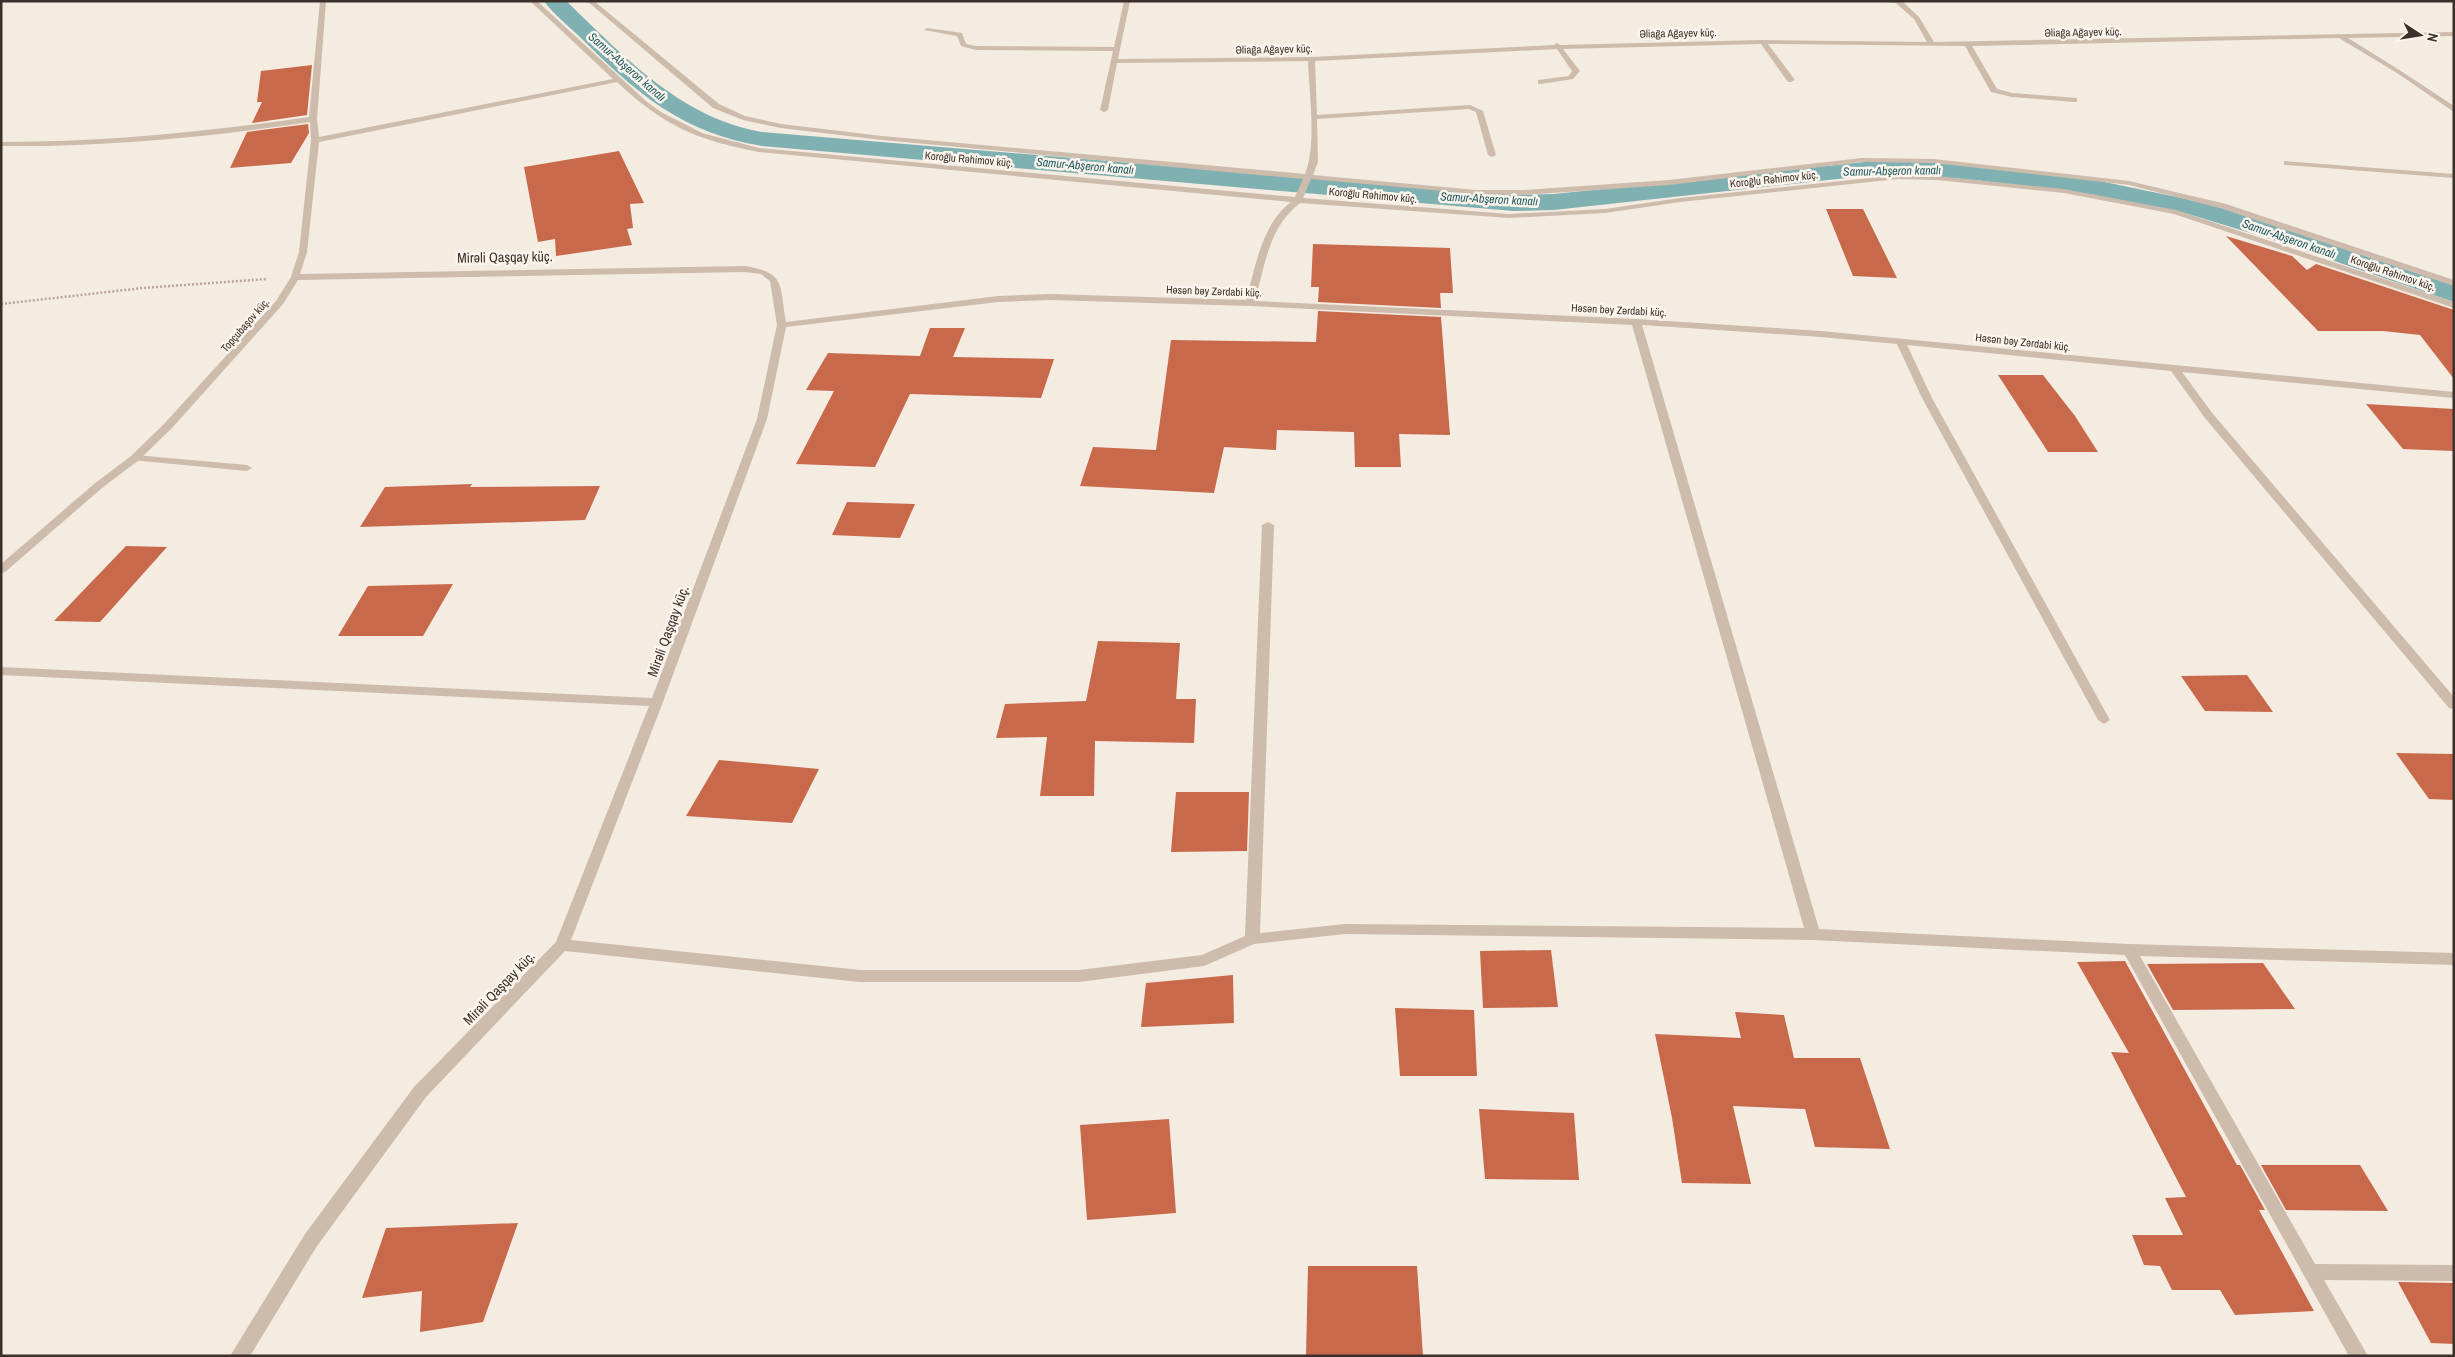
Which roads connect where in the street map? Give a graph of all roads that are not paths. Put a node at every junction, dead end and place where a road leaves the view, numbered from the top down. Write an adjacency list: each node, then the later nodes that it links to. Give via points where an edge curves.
1 (323, 1): 26 (street, Topçubaşov küç.)
2 (533, 1): 17 (street, Koroğlu Rəhimov küç.)
3 (590, 1): 32 (street, Koroğlu Rəhimov küç., via 716,106 743,118 781,126 882,138)
4 (1127, 1): 14 (street)
5 (1873, 1): 6 (street)
6 (1898, 1): 11 (street, via 1917,18)
7 (927, 30): 14 (street, via 960,34 963,45 976,48)
8 (2454, 34): 9 (street, Əliağa Ağayev küç.)
9 (2341, 37): 12 (street, Əliağa Ağayev küç.); 21 (street)
10 (1763, 42): 11 (street, Əliağa Ağayev küç.); 13 (street, Əliağa Ağayev küç.); 18 (street)
11 (1932, 44): 12 (street, Əliağa Ağayev küç.)
12 (1966, 44): 20 (street, via 1994,90 2012,95)
13 (1557, 45): 15 (street, Əliağa Ağayev küç.); 19 (street, via 1576,71 1572,78)
14 (1117, 49): 16 (street)
15 (1311, 59): 16 (street, Əliağa Ağayev küç.); 25 (street)
16 (1114, 61): 23 (street)
17 (618, 80): 27 (street); 33 (street, Koroğlu Rəhimov küç., via 663,118 689,132 727,144 812,156)
18 (1790, 80)
19 (1541, 82)
20 (2074, 100)
21 (2444, 102): 22 (street); 24 (street)
22 (2454, 102)
23 (1104, 110)
24 (2454, 110)
25 (1313, 117): 29 (street, via 1470,106 1479,110); 32 (street, via 1316,147)
26 (313, 119): 27 (street, Topçubaşov küç.); 28 (street, via 128,140)
27 (315, 140): 34 (street, Topçubaşov küç., via 303,252)
28 (1, 144)
29 (1492, 155)
30 (2287, 163): 31 (street)
31 (2454, 176)
32 (1309, 177): 33 (street); 35 (street, Koroğlu Rəhimov küç., via 1476,192 1557,192 1862,160 1902,159 1975,165 2129,183 2186,196)
33 (1298, 200): 36 (street, via 1283,212 1270,233); 37 (street, Koroğlu Rəhimov küç., via 1453,212 1544,215 1605,211 1898,177 1938,178 2064,190 2176,212)
34 (295, 277): 39 (street, Mirəli Qaşqay küç., via 745,269 764,272 774,280); 43 (street, Topçubaşov küç., via 280,302 238,350)
35 (2454, 283)
36 (1250, 303): 38 (street, Həsən bəy Zərdabi küç.); 39 (street, Həsən bəy Zərdabi küç., via 998,299)
37 (2454, 305)
38 (1636, 322): 40 (street, Həsən bəy Zərdabi küç.); 51 (street)
39 (782, 325): 48 (street, Mirəli Qaşqay küç., via 762,419)
40 (1900, 341): 41 (street, Həsən bəy Zərdabi küç.); 50 (street)
41 (2174, 369): 42 (street, Həsən bəy Zərdabi küç.); 49 (street, via 2209,416)
42 (2454, 394)
43 (135, 458): 44 (street); 46 (street, Topçubaşov küç.)
44 (247, 468)
45 (1268, 525): 52 (street)
46 (1, 570)
47 (1, 671): 48 (street)
48 (657, 702): 53 (street, Mirəli Qaşqay küç.)
49 (2454, 705)
50 (2104, 720)
51 (1813, 934): 52 (street, via 1344,929); 54 (street)
52 (1252, 939): 53 (street, via 1204,960 1080,976 860,976)
53 (562, 944): 58 (street, Mirəli Qaşqay küç., via 420,1092 310,1240)
54 (2129, 950): 55 (street); 56 (street)
55 (2454, 959)
56 (2310, 1272): 57 (street); 59 (street)
57 (2454, 1273)
58 (239, 1356)
59 (2359, 1356)

